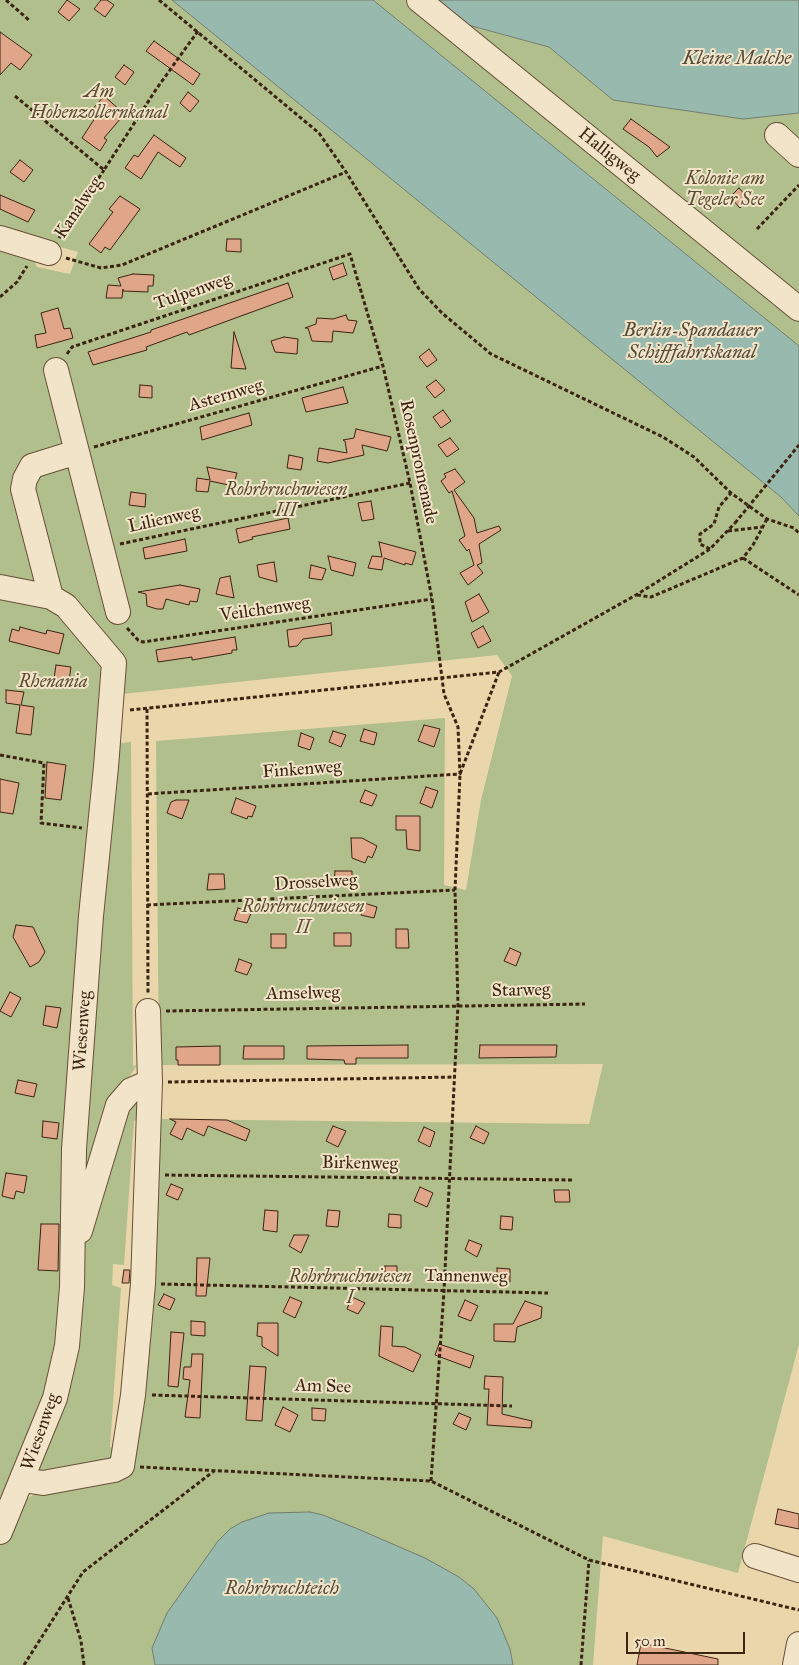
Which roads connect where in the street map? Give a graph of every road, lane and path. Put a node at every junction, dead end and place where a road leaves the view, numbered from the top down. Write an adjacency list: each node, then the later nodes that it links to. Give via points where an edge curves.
1 (6, 0): 4 (path)
2 (159, 0): 5 (path)
3 (419, 0): 17 (lane, Halligweg)
4 (30, 21)
5 (198, 31): 9 (path, Kanalweg); 10 (path, via 319,133)
6 (15, 96): 9 (path, Kanalweg)
7 (777, 135): 8 (lane)
8 (799, 155)
9 (104, 170): 14 (path, Kanalweg)
10 (346, 172): 14 (path, via 122,265 101,268); 23 (path, via 420,289 456,325 491,354 664,437 694,457)
11 (799, 185): 12 (path)
12 (757, 229)
13 (0, 238): 14 (lane, Kanalweg)
14 (49, 253): 16 (path, via 26,267 17,282)
15 (350, 254): 18 (path, Rosenpromenade); 19 (path, Tulpenweg, via 72,347)
16 (0, 297)
17 (799, 309)
18 (383, 366): 21 (path, Asternweg); 22 (path, Rosenpromenade)
19 (56, 370): 21 (lane)
20 (799, 445): 26 (path, bridge)
21 (77, 452): 28 (lane); 34 (lane, via 32,466 23,489)
22 (410, 483): 28 (path, Lilienweg); 35 (path, Rosenpromenade)
23 (731, 493): 24 (path); 29 (path, via 719,506 714,524 700,534 700,544)
24 (767, 519): 25 (path); 27 (path, via 794,528)
25 (762, 527): 26 (path); 30 (path, via 754,546)
26 (728, 531): 29 (path)
27 (799, 533)
28 (100, 548): 36 (lane)
29 (710, 549): 32 (path)
30 (743, 558): 32 (path, via 651,597); 33 (path)
31 (0, 587): 34 (lane, Wiesenweg)
32 (636, 594): 37 (path)
33 (799, 595)
34 (51, 598): 40 (lane, Wiesenweg, via 66,606 114,664)
35 (432, 599): 36 (path, Veilchenweg, via 143,642 131,634); 38 (path, Rosenpromenade)
36 (118, 612)
37 (499, 672): 38 (path); 42 (path)
38 (442, 680): 39 (path); 42 (path, Rosenpromenade, via 444,694 458,727)
39 (146, 708): 40 (path); 43 (path)
40 (111, 710): 44 (lane, Wiesenweg)
41 (0, 756): 44 (path, via 44,763 41,823)
42 (460, 774): 43 (path, Finkenweg); 45 (path)
43 (147, 794): 46 (path)
44 (100, 830): 55 (lane, Wiesenweg, via 74,1149)
45 (455, 890): 46 (path, Drosselweg); 48 (path)
46 (147, 905): 49 (path)
47 (585, 1004): 48 (path, Starweg)
48 (458, 1006): 49 (path, Amselweg); 50 (path)
49 (148, 1011): 51 (lane)
50 (455, 1077): 51 (path); 53 (path)
51 (150, 1082): 52 (lane); 55 (lane, via 131,1090 118,1105 77,1242)
52 (147, 1174): 53 (path, Birkenweg); 56 (lane)
53 (450, 1179): 54 (path, Birkenweg); 57 (path)
54 (572, 1180)
55 (72, 1242): 64 (lane, Wiesenweg, via 67,1346 55,1398)
56 (143, 1284): 57 (path, Tannenweg); 59 (lane)
57 (444, 1291): 58 (path, Tannenweg); 60 (path)
58 (548, 1293)
59 (133, 1395): 60 (path, Am See); 62 (lane)
60 (438, 1404): 61 (path, Am See); 65 (path)
61 (512, 1406)
62 (122, 1466): 63 (path); 64 (lane, via 43,1483)
63 (215, 1470): 65 (path); 70 (path, via 83,1572)
64 (23, 1480): 66 (lane, Wiesenweg)
65 (431, 1481): 68 (path)
66 (0, 1532)
67 (755, 1556): 69 (lane)
68 (589, 1560): 71 (path); 75 (path)
69 (799, 1570)
70 (67, 1597): 73 (path); 74 (path, via 81,1641)
71 (799, 1610)
72 (799, 1644): 76 (lane)
73 (24, 1665)
74 (84, 1665)
75 (581, 1665)
76 (795, 1665)

